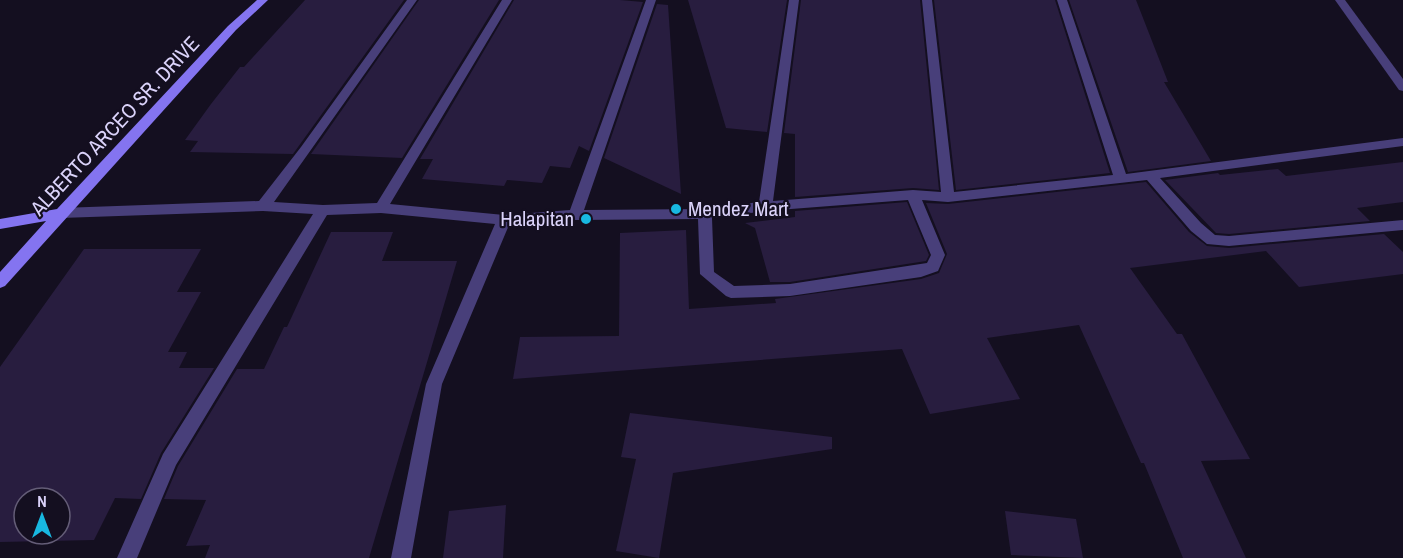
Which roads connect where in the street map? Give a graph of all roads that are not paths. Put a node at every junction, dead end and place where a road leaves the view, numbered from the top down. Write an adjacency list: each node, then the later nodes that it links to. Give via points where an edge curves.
1 (263, 0): 19 (street, ALBERTO ARCEO SR. DRIVE, via 232,28)
2 (412, 0): 15 (street)
3 (507, 0): 17 (street)
4 (651, 0): 21 (street)
5 (794, 0): 16 (street)
6 (927, 0): 14 (street)
7 (1062, 0): 12 (street)
8 (1340, 0): 9 (street)
9 (1403, 87)
10 (1403, 142): 11 (street)
11 (1150, 175): 12 (street); 24 (street, via 1212,240)
12 (1121, 179): 14 (street)
13 (913, 195): 14 (street); 16 (street); 20 (street, via 938,255 933,267 921,272 790,290 731,292 707,274)
14 (948, 197)
15 (263, 206): 18 (street); 19 (street)
16 (765, 206): 20 (street)
17 (381, 208): 18 (street); 22 (street)
18 (323, 210): 26 (street, via 170,460)
19 (61, 213): 23 (street); 25 (street, ALBERTO ARCEO SR. DRIVE)
20 (705, 214): 21 (street)
21 (575, 216): 22 (street)
22 (504, 220): 27 (street, via 434,384)
23 (0, 224)
24 (1403, 225)
25 (0, 282)
26 (127, 558)
27 (401, 558)

